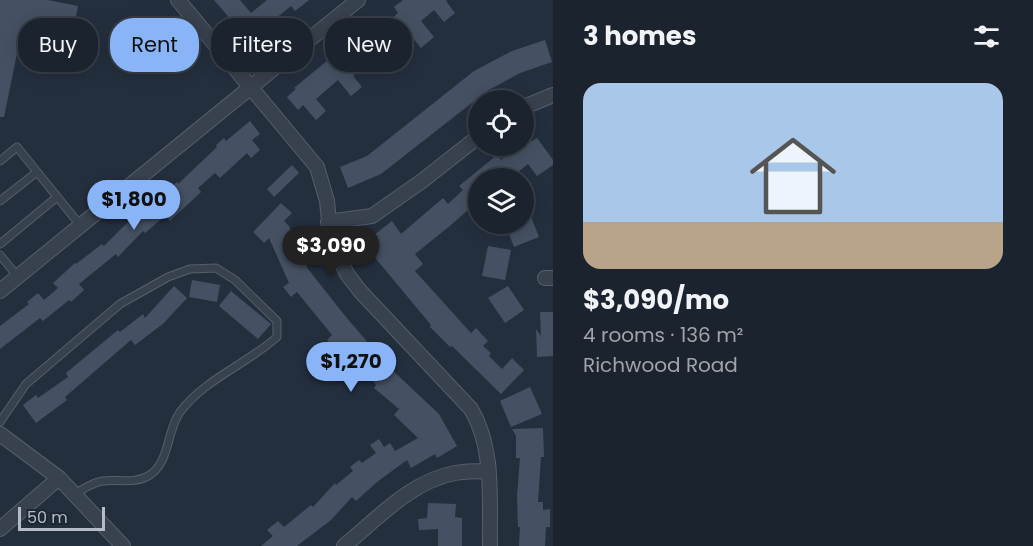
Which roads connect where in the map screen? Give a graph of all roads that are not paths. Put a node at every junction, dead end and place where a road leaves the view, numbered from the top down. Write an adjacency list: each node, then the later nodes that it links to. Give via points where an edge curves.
1 (178, 0): 3 (street)
2 (358, 0): 3 (street)
3 (251, 87): 11 (street, via 317,168 327,201); 12 (street)
4 (553, 95): 5 (street)
5 (534, 103)
6 (468, 145): 11 (street, via 372,216)
7 (0, 161): 8 (lane, via 17,147)
8 (37, 172): 9 (lane); 10 (lane)
9 (57, 197): 12 (lane); 13 (lane)
10 (0, 201)
11 (328, 222): 19 (street, via 331,240 347,274 480,423)
12 (80, 225): 15 (street)
13 (0, 244)
14 (0, 255): 15 (lane)
15 (18, 276): 16 (street)
16 (0, 291)
17 (0, 422): 21 (lane, via 26,384 120,304 190,269 216,268 235,280 277,321 277,336 265,348 199,393 179,413 162,463 148,476 131,481 101,481)
18 (0, 434): 20 (street)
19 (488, 471): 24 (street, via 456,473 418,487); 25 (street)
20 (59, 478): 21 (street); 22 (street)
21 (74, 494): 23 (street)
22 (0, 529)
23 (123, 546)
24 (344, 546)
25 (490, 546)

